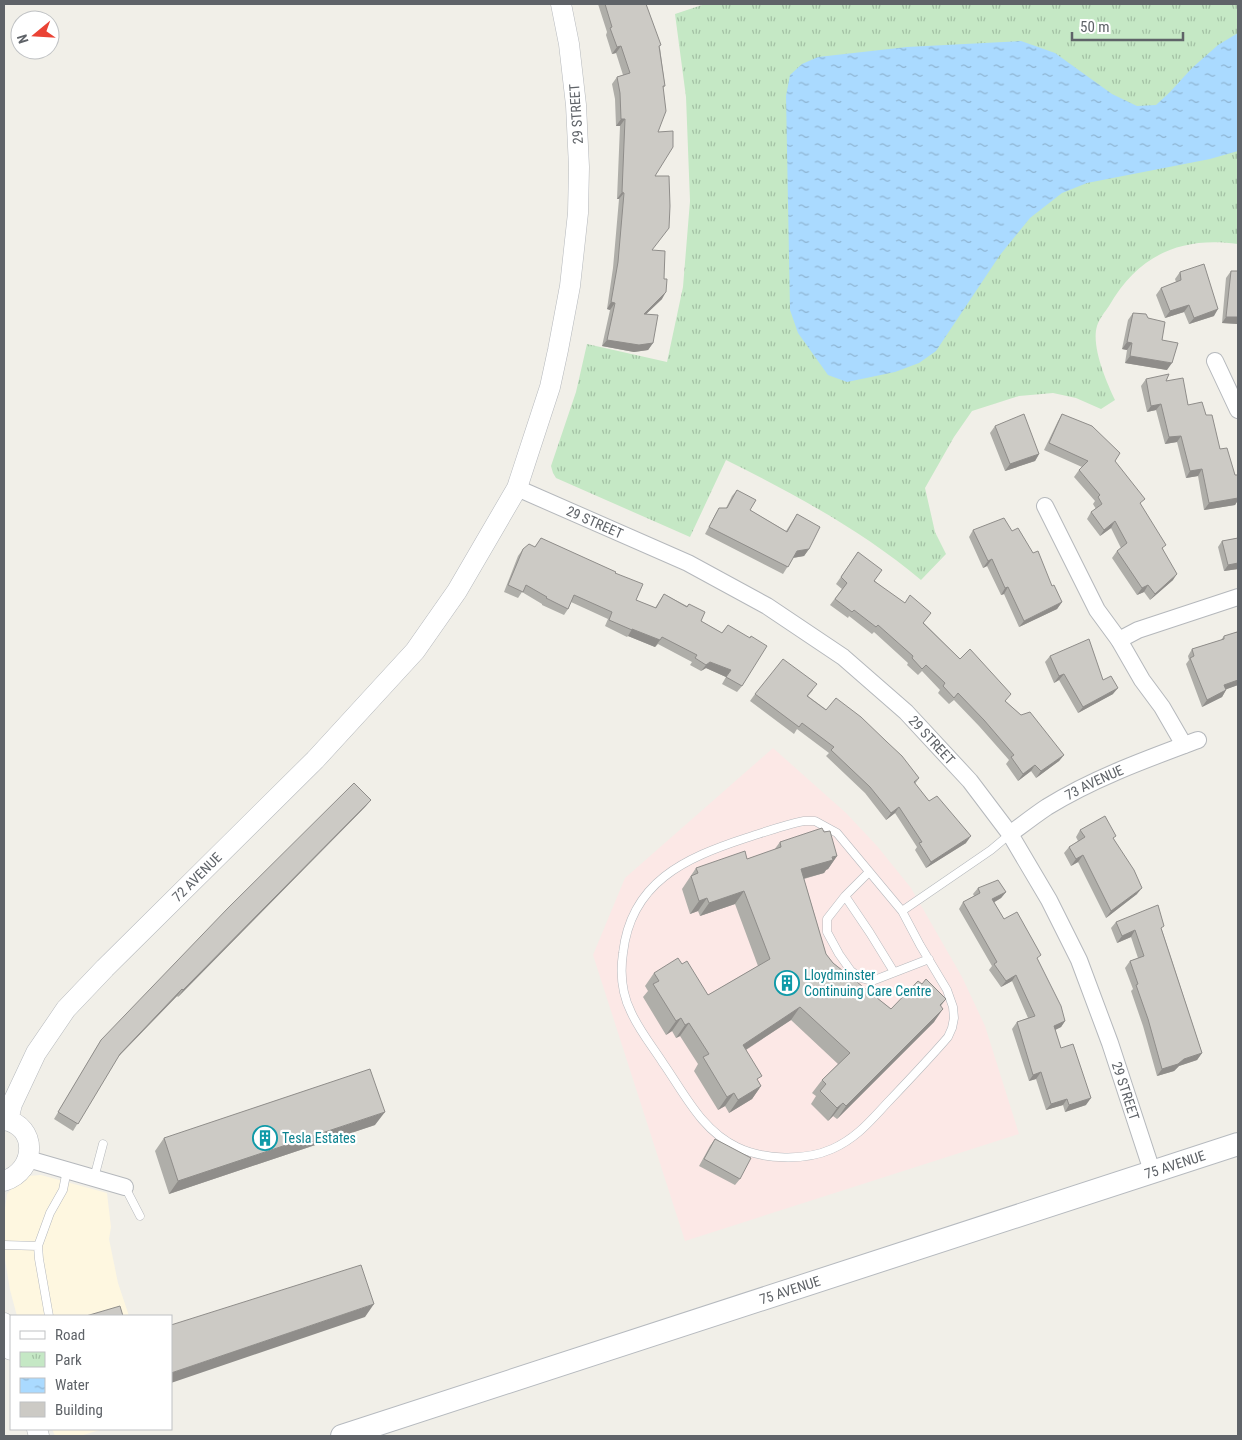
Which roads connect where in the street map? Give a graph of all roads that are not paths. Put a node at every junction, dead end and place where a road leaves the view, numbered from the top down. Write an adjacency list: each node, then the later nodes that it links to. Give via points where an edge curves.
1 (561, 4): 4 (street, 29 STREET, via 576,105 578,214 570,286 550,387)
2 (1215, 361): 3 (street)
3 (1238, 410)
4 (517, 488): 8 (street, 29 STREET, via 457,591); 9 (street, 29 STREET, via 688,562 768,606 843,657 906,712 970,782)
5 (1045, 506): 7 (street, 73 AVENUE, via 1097,610)
6 (1238, 597): 7 (street, via 1138,630)
7 (1120, 640): 9 (street, 73 AVENUE, via 1142,680 1191,743 1083,788 1048,807)
8 (415, 651): 15 (street, 72 AVENUE, via 314,760 66,1009 36,1053)
9 (1010, 834): 12 (lane); 20 (street, 29 STREET, via 1049,900 1078,960 1110,1043)
10 (869, 872): 11 (lane); 12 (lane); 13 (lane, via 837,833 815,821 804,821 713,849 683,863 645,894 632,917 624,943 622,976 625,996 638,1027 695,1110 726,1141 770,1156 802,1156 821,1152 862,1131 948,1037 952,1028 953,1007)
11 (845, 896): 14 (lane); 14 (lane, via 827,919 827,932 839,954 852,972 861,978 872,981)
12 (902, 911): 13 (lane)
13 (929, 959): 14 (lane)
14 (894, 972)
15 (6, 1120): 18 (street, via 23,1131 30,1149)
16 (103, 1144): 21 (lane)
17 (1238, 1144): 20 (main road, 75 AVENUE)
18 (28, 1159): 19 (street); 22 (street, via 19,1174)
19 (67, 1170): 21 (street); 26 (lane, via 63,1190)
20 (1152, 1172): 30 (main road, 75 AVENUE)
21 (94, 1178): 23 (street)
22 (4, 1181)
23 (126, 1187): 24 (lane)
24 (140, 1216)
25 (4, 1245): 26 (lane)
26 (38, 1246): 27 (lane)
27 (49, 1315)
28 (4, 1323): 29 (street)
29 (10, 1346)
30 (342, 1436)

